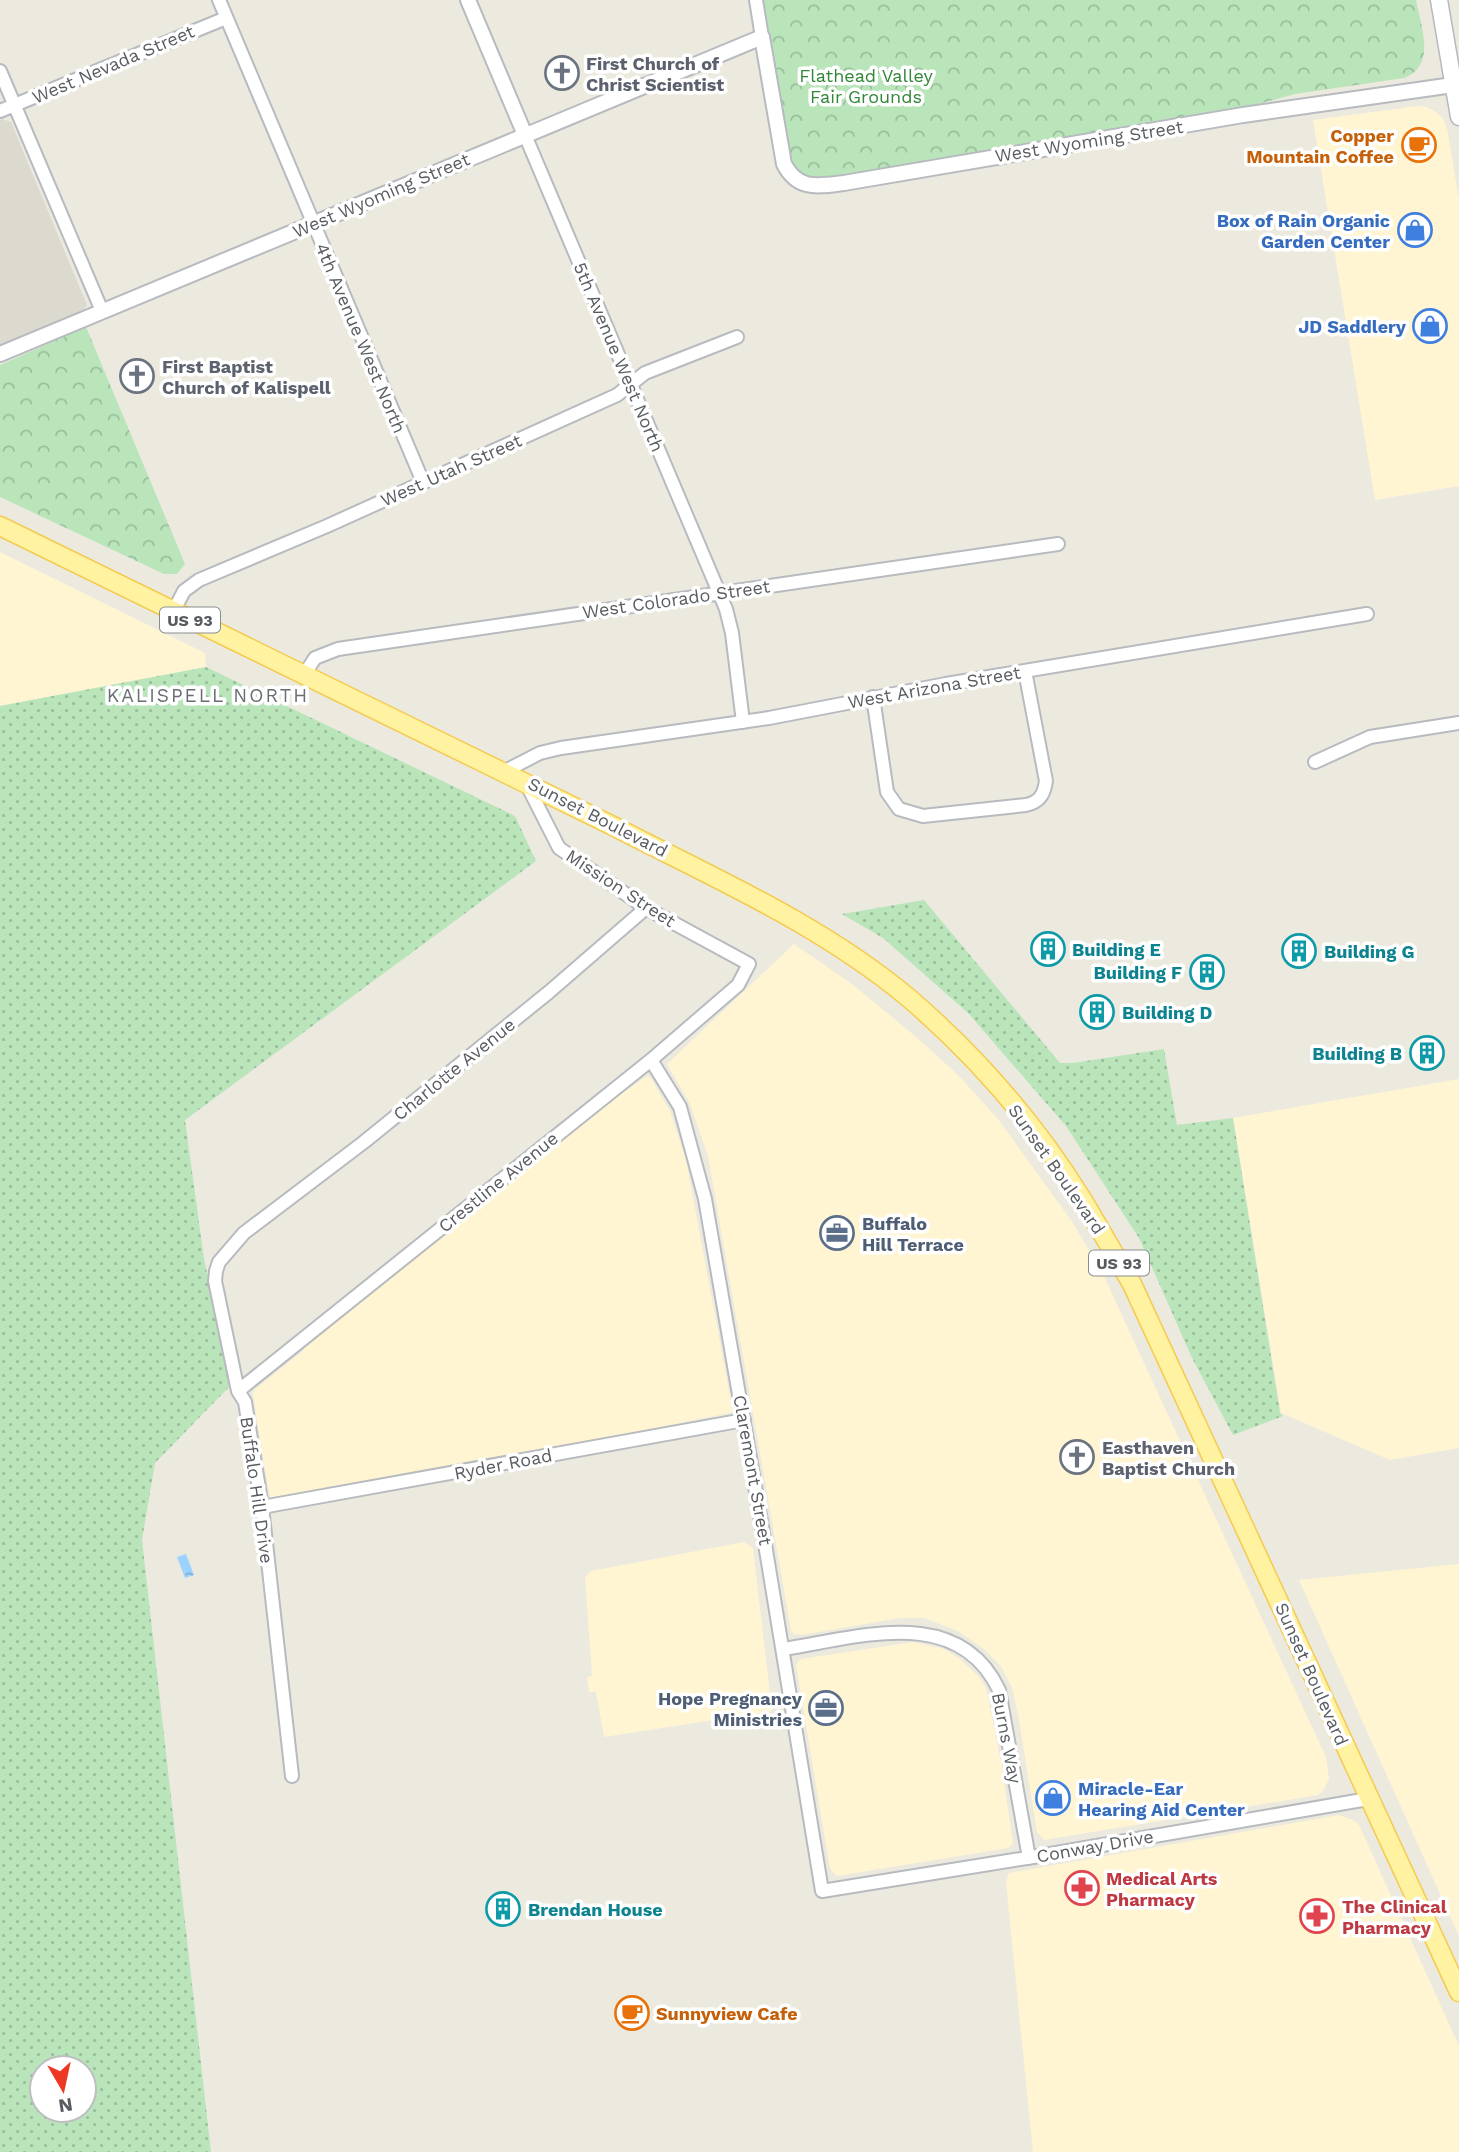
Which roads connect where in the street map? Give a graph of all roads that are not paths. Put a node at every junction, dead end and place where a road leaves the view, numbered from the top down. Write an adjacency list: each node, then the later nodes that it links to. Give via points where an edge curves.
1 (219, 0): 5 (street, 4th Avenue West North)
2 (468, 0): 12 (street, 5th Avenue West North)
3 (756, 0): 6 (street)
4 (1439, 0): 8 (main road)
5 (226, 18): 9 (street, West Nevada Street); 13 (street, 4th Avenue West North)
6 (762, 37): 8 (street, West Wyoming Street, via 780,151 789,175 799,183 820,185); 12 (street, West Wyoming Street)
7 (0, 72): 9 (street)
8 (1453, 85): 11 (main road)
9 (15, 106): 10 (street, West Nevada Street); 14 (street)
10 (0, 111)
11 (1459, 117)
12 (525, 135): 13 (street, West Wyoming Street); 17 (street, 5th Avenue West North)
13 (312, 223): 14 (street, West Wyoming Street); 18 (street, 4th Avenue West North)
14 (102, 311): 16 (street, West Wyoming Street)
15 (737, 337): 17 (street, West Utah Street, via 645,373)
16 (0, 354)
17 (631, 386): 18 (street, West Utah Street); 21 (street, 5th Avenue West North)
18 (423, 482): 22 (street, West Utah Street, via 199,580 184,591)
19 (0, 526): 22 (main road, Sunset Boulevard / US 93)
20 (1058, 544): 21 (street, West Colorado Street)
21 (720, 593): 25 (street, West Colorado Street, via 338,649 315,658); 27 (street, 5th Avenue West North, via 732,633)
22 (173, 612): 25 (main road, Sunset Boulevard / US 93)
23 (1367, 614): 24 (street, West Arizona Street)
24 (1025, 671): 26 (street, West Arizona Street); 26 (street, via 1045,781 1040,799 1026,805 923,816 899,809 887,792)
25 (304, 675): 30 (main road, Sunset Boulevard / US 93)
26 (873, 697): 27 (street, West Arizona Street)
27 (743, 722): 30 (street, West Arizona Street, via 561,748)
28 (1459, 723): 29 (street, via 1370,737)
29 (1315, 762)
30 (505, 771): 31 (main road, Sunset Boulevard / US 93)
31 (525, 780): 32 (street, Mission Street, via 559,848); 41 (main road, Sunset Boulevard / US 93, via 833,943 908,998 965,1051 1022,1114 1081,1197 1132,1284)
32 (646, 908): 33 (street, Mission Street); 35 (street, Charlotte Avenue, via 549,992)
33 (749, 964): 34 (street, Crestline Avenue, via 738,985)
34 (651, 1060): 36 (street, Crestline Avenue); 37 (street, Claremont Street, via 680,1107 693,1152)
35 (257, 1224): 36 (street, Buffalo Hill Drive, via 226,1252 216,1270)
36 (238, 1391): 38 (street, Buffalo Hill Drive, via 245,1402)
37 (744, 1420): 38 (street, Ryder Road); 39 (street, Claremont Street)
38 (262, 1507): 40 (street, Buffalo Hill Drive)
39 (783, 1649): 42 (street, Burns Way, via 902,1631 935,1635 978,1659 999,1690); 43 (street, Claremont Street)
40 (292, 1776)
41 (1368, 1799): 42 (street, Conway Drive); 44 (main road, Sunset Boulevard / US 93)
42 (1029, 1858): 43 (street, Conway Drive)
43 (822, 1891)
44 (1459, 1992)

